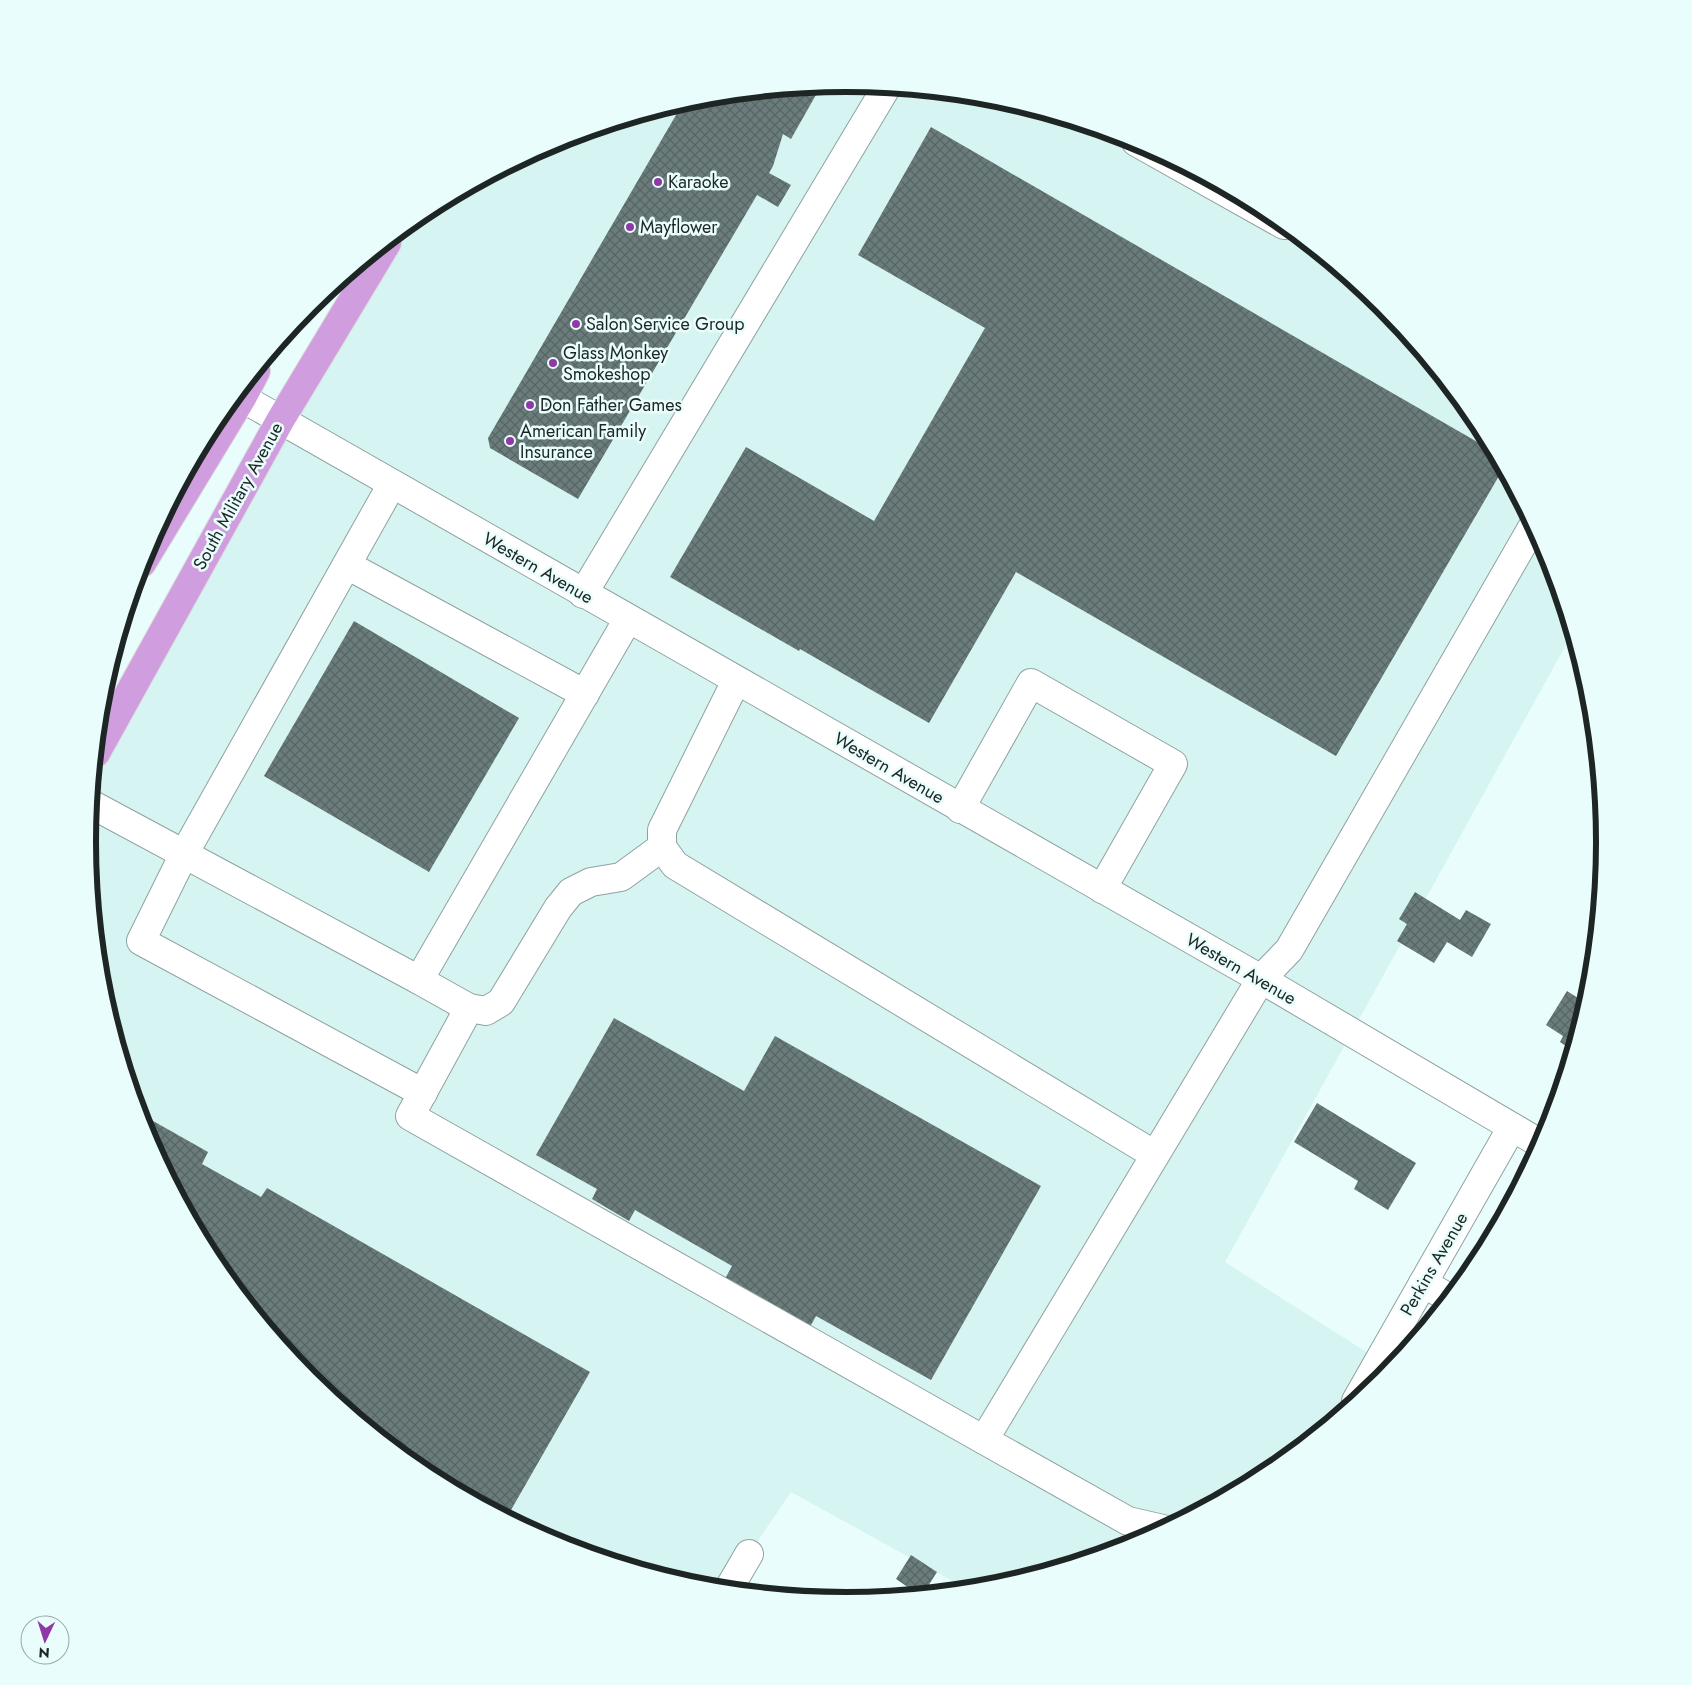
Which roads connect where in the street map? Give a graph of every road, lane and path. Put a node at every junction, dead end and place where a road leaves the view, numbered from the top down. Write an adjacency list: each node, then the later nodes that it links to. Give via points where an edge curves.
1 (883, 93): 10 (street)
2 (380, 255): 4 (main road, South Military Avenue)
3 (242, 398): 4 (street, Western Avenue)
4 (281, 419): 6 (street, Western Avenue); 14 (main road, South Military Avenue)
5 (217, 434): 7 (main road)
6 (392, 484): 9 (street); 10 (street, Western Avenue)
7 (180, 497)
8 (1529, 533): 21 (street, via 1289,950)
9 (347, 565): 13 (street); 18 (street)
10 (584, 594): 11 (street, Western Avenue)
11 (628, 619): 12 (street, Western Avenue); 13 (street)
12 (736, 681): 16 (street, Western Avenue); 17 (street, via 662,830)
13 (585, 694): 20 (street)
14 (103, 741)
15 (97, 807): 18 (street)
16 (960, 809): 19 (street, Western Avenue); 19 (street, via 1031,683 1174,764)
17 (662, 848): 22 (street, via 621,877 591,882 571,892 501,1002 486,1011); 26 (street, via 675,865)
18 (184, 854): 20 (street); 23 (street, via 141,941)
19 (1102, 889): 21 (street, Western Avenue)
20 (419, 980): 22 (street)
21 (1261, 980): 24 (street, Western Avenue); 26 (street)
22 (469, 1008): 23 (street)
23 (423, 1094): 30 (street, via 410,1116)
24 (1512, 1127): 25 (street, Western Avenue); 27 (street, Perkins Avenue)
25 (1534, 1140)
26 (1156, 1155): 30 (street)
27 (1423, 1283): 28 (street); 29 (street, Perkins Avenue)
28 (1444, 1295)
29 (1378, 1371)
30 (984, 1440): 31 (street, via 1128,1521)
31 (1152, 1527)
32 (749, 1554): 33 (street)
33 (732, 1583)

